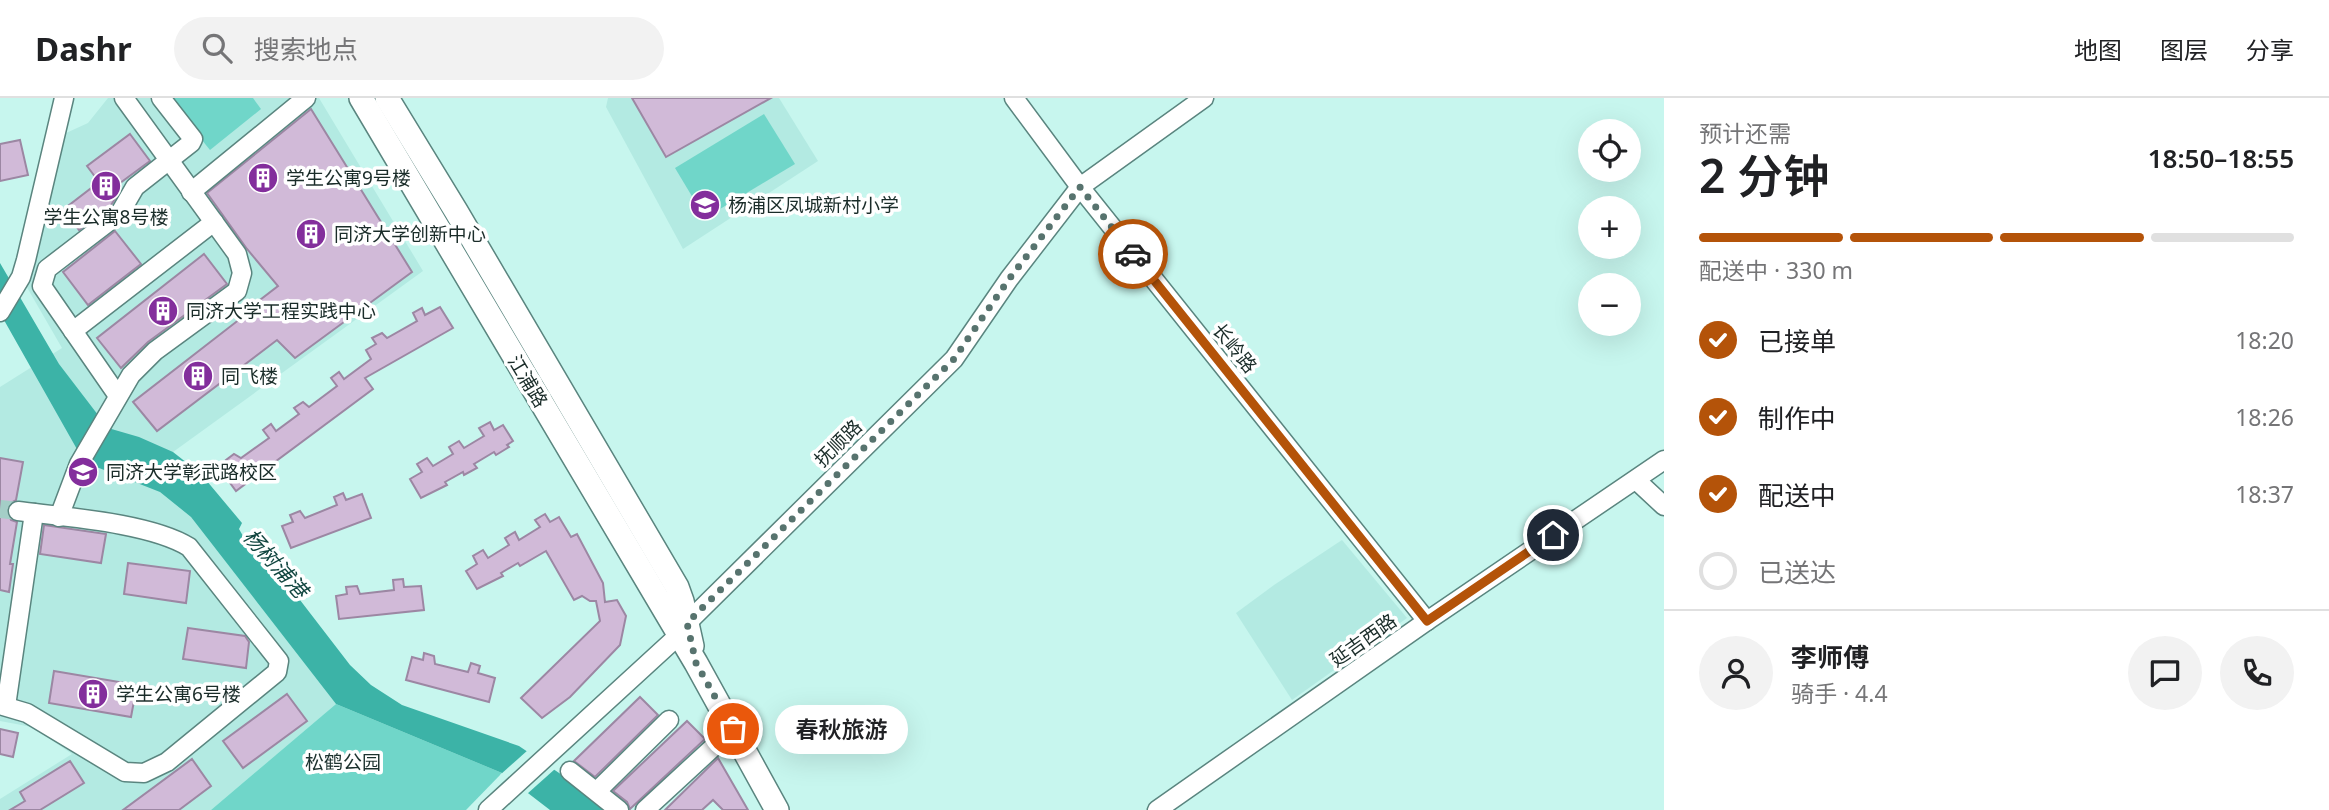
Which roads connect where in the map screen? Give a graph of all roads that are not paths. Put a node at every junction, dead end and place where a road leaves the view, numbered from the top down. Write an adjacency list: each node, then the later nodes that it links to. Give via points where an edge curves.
1 (64, 98): 13 (street, via 20,276)
2 (124, 98): 9 (street)
3 (161, 98): 9 (street, via 193,139)
4 (306, 98): 11 (street)
5 (360, 98): 21 (main road, 江浦路)
6 (387, 98): 21 (main road, 江浦路, via 677,587)
7 (1014, 98): 10 (street, 长岭路)
8 (1204, 98): 10 (street, 抚顺路)
9 (168, 160): 11 (street); 14 (street, via 135,187 120,212 47,270 42,286)
10 (1080, 187): 20 (street, 长岭路); 21 (street, 抚顺路, via 954,359)
11 (191, 192): 12 (street)
12 (214, 222): 14 (street); 15 (street, via 237,254 242,273 237,291 155,351)
13 (0, 312)
14 (73, 331): 15 (street)
15 (118, 396): 19 (street, via 79,464)
16 (1664, 460): 17 (street, 延吉西路)
17 (1636, 480): 18 (street); 20 (street, 延吉西路)
18 (1664, 506)
19 (58, 517): 22 (street, via 26,512); 23 (street, via 154,532 189,547 274,653 277,671 167,762 144,773 125,772 27,713)
20 (1427, 621): 32 (street, 延吉西路)
21 (683, 629): 25 (main road, 江浦路, via 696,663); 28 (street, 抚顺路)
22 (6, 656): 23 (street)
23 (3, 706)
24 (669, 720): 27 (street)
25 (733, 729): 30 (street); 31 (main road, 江浦路)
26 (570, 771): 27 (street)
27 (597, 791): 29 (street)
28 (488, 810)
29 (619, 810)
30 (645, 810)
31 (776, 810)
32 (1157, 810)

